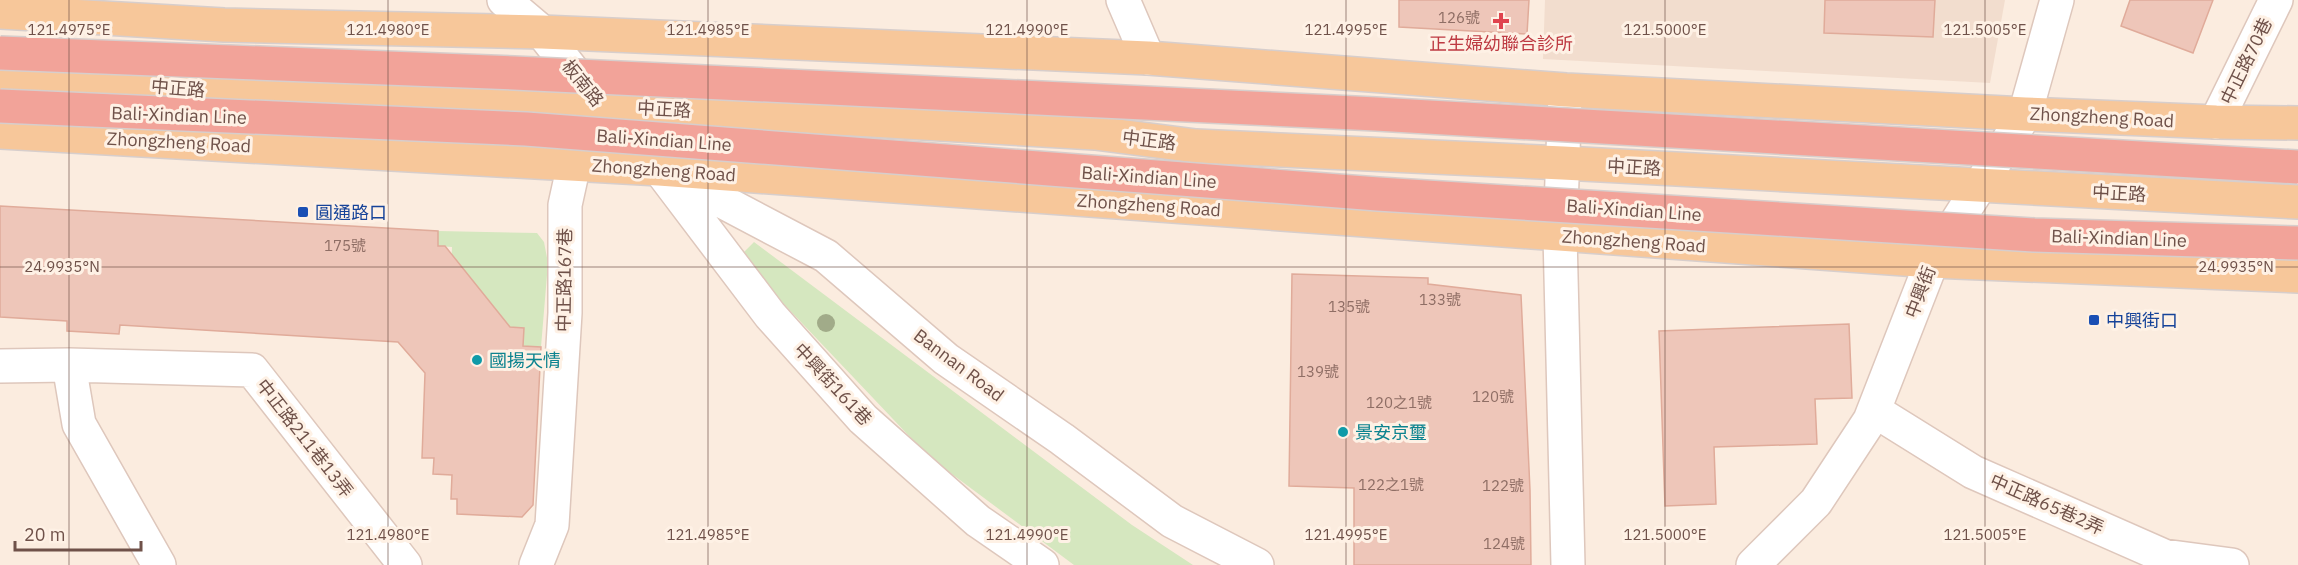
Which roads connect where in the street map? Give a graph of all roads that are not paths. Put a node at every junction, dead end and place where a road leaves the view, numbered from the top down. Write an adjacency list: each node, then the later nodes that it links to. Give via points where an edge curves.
1 (504, 0): 6 (street, 板南路)
2 (1123, 0): 8 (street)
3 (2057, 0): 13 (street, 中興街)
4 (2276, 0): 14 (street, 中正路70巷)
5 (0, 12): 6 (main road, Zhongzheng Road, via 224,25)
6 (542, 32): 8 (main road, Zhongzheng Road); 12 (street, 板南路)
7 (0, 53): 19 (highway, bridge, via 1340,112)
8 (1148, 58): 10 (main road, Zhongzheng Road)
9 (0, 72): 12 (main road, 中正路, via 221,92 488,98)
10 (1566, 90): 13 (main road, Zhongzheng Road); 17 (street)
11 (0, 106): 24 (highway, Bali-Xindian Line, bridge, via 526,129 1378,194 2034,236)
12 (600, 106): 17 (main road, 中正路, via 1095,133 1196,146); 18 (street, 中正路167巷); 20 (street, 板南路)
13 (2025, 114): 14 (main road, Zhongzheng Road); 21 (street, 中興街)
14 (2216, 122): 15 (main road, Zhongzheng Road)
15 (2298, 123)
16 (0, 132): 18 (main road, Zhongzheng Road)
17 (1563, 163): 21 (main road, 中正路); 23 (street)
18 (574, 164): 20 (main road, Zhongzheng Road); 32 (street, 中正路167巷, via 565,205 565,313 552,525)
19 (2298, 166)
20 (659, 169): 23 (main road, Zhongzheng Road); 33 (street, 中興街161巷, via 770,315 863,419 978,521); 34 (street, Bannan Road, via 826,256 946,359 1172,521)
21 (1979, 186): 22 (main road, 中正路); 25 (street, 中興街)
22 (2298, 202)
23 (1560, 236): 25 (main road, Zhongzheng Road); 35 (street)
24 (2298, 243)
25 (1932, 261): 26 (main road, Zhongzheng Road); 29 (street, 中興街)
26 (2298, 276)
27 (69, 365): 28 (street, 中正路211巷13弄); 30 (street, via 79,424); 31 (street, 中正路211巷13弄, via 252,370)
28 (0, 366)
29 (1875, 411): 36 (street, 中興街, via 1816,502); 37 (street, 中正路65巷2弄, via 1973,472 2164,556)
30 (159, 565)
31 (405, 565)
32 (536, 565)
33 (1042, 565)
34 (1257, 565)
35 (1568, 565)
36 (1753, 565)
37 (2232, 565)

